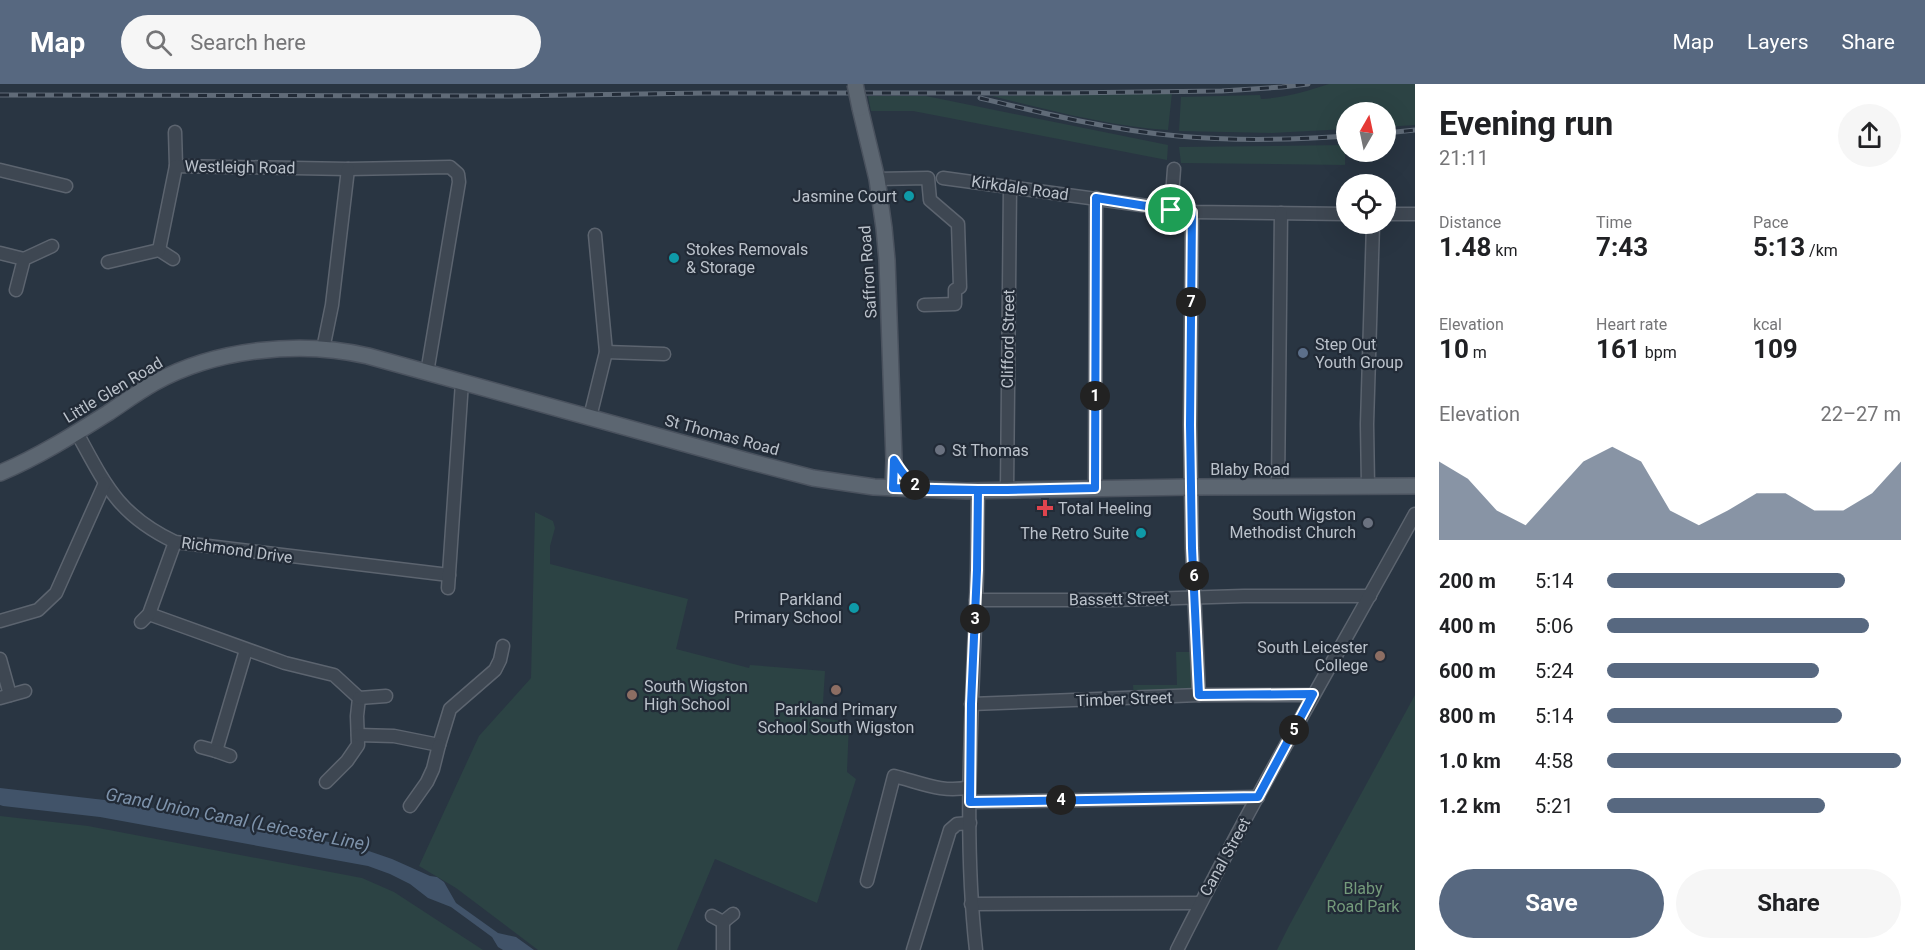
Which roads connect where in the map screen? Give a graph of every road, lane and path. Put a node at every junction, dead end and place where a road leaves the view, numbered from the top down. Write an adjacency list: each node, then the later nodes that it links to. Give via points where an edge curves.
1 (855, 84): 7 (main road, Saffron Road, bridge)
2 (175, 132): 3 (street)
3 (176, 166): 4 (street, Westleigh Road); 21 (street, Westleigh Road)
4 (348, 168): 28 (street); 31 (street, Westleigh Road, via 442,167 456,171 459,182)
5 (1174, 169): 12 (street)
6 (0, 170): 9 (street)
7 (877, 178): 27 (street, via 928,178 930,200 958,224 960,286 955,290 954,304); 35 (main road, Saffron Road, via 886,260)
8 (944, 178): 10 (street, Kirkdale Road)
9 (66, 186)
10 (1010, 187): 11 (street, Kirkdale Road); 46 (street, Clifford Street)
11 (1096, 198): 12 (street, Kirkdale Road); 42 (street)
12 (1171, 210): 13 (street, Kirkdale Road)
13 (1192, 212): 14 (street, Kirkdale Road); 40 (street)
14 (1281, 213): 15 (street, Kirkdale Road); 43 (street)
15 (1336, 214)
16 (1396, 214): 17 (street)
17 (1415, 214)
18 (1372, 234): 38 (street)
19 (595, 235): 29 (street)
20 (52, 246): 23 (street)
21 (159, 249): 24 (street); 25 (street)
22 (0, 253): 23 (street)
23 (24, 259): 26 (street)
24 (173, 259)
25 (108, 262)
26 (16, 290)
27 (924, 305)
28 (323, 349): 31 (main road, Little Glen Road, via 352,352); 34 (main road, Little Glen Road, via 258,352 194,367 154,383)
29 (606, 351): 30 (street); 33 (street)
30 (664, 354)
31 (427, 373): 32 (main road, Little Glen Road)
32 (462, 382): 33 (main road, St Thomas Road); 49 (street)
33 (590, 417): 41 (main road, St Thomas Road, via 813,478)
34 (77, 433): 36 (main road, Little Glen Road); 37 (street, Richmond Drive)
35 (894, 460): 41 (main road, Saffron Road); 44 (main road, via 908,480)
36 (0, 473)
37 (105, 483): 48 (street, Richmond Drive, via 130,513); 54 (street, via 56,593 38,610)
38 (1368, 486): 39 (main road, Blaby Road); 43 (main road, Blaby Road)
39 (1415, 486)
40 (1191, 487): 42 (main road, Blaby Road); 43 (main road, Blaby Road); 52 (street)
41 (893, 488): 44 (main road, St Thomas Road)
42 (1095, 488): 46 (main road, Blaby Road)
43 (1278, 488)
44 (924, 490): 45 (main road, St Thomas Road)
45 (978, 490): 46 (main road, Blaby Road); 53 (street)
46 (1007, 490)
47 (1415, 514): 51 (street, Canal Street)
48 (175, 542): 49 (street, Richmond Drive); 56 (street, via 145,618)
49 (448, 575): 50 (street)
50 (448, 588)
51 (1370, 596): 52 (street, Bassett Street); 59 (street, Canal Street)
52 (1195, 598): 53 (street, Bassett Street); 60 (street)
53 (976, 600): 64 (street)
54 (0, 621)
55 (503, 646): 66 (street, via 495,670 450,709)
56 (246, 650): 63 (street, via 334,675); 68 (street)
57 (0, 660): 62 (street)
58 (26, 691): 62 (street)
59 (1313, 694): 60 (street, Timber Street); 72 (street, Canal Street)
60 (1199, 695): 64 (street, Timber Street)
61 (386, 696): 63 (street)
62 (5, 697)
63 (359, 698): 65 (street)
64 (971, 704): 71 (street)
65 (358, 735): 66 (street, via 394,736); 70 (street, via 354,753)
66 (439, 745): 74 (street, via 427,782)
67 (201, 747): 68 (street)
68 (216, 751): 69 (street)
69 (230, 756)
70 (326, 782)
71 (969, 787): 73 (street); 76 (street, via 951,790 894,776)
72 (1258, 797): 73 (street); 77 (street, Canal Street)
73 (970, 802): 75 (street)
74 (410, 806)
75 (970, 823): 78 (street); 81 (street, via 957,824 950,830)
76 (867, 882)
77 (1200, 903): 78 (street); 83 (street, Canal Street)
78 (971, 904): 82 (street)
79 (723, 917): 80 (street)
80 (723, 950)
81 (913, 950)
82 (976, 950)
83 (1177, 950)

